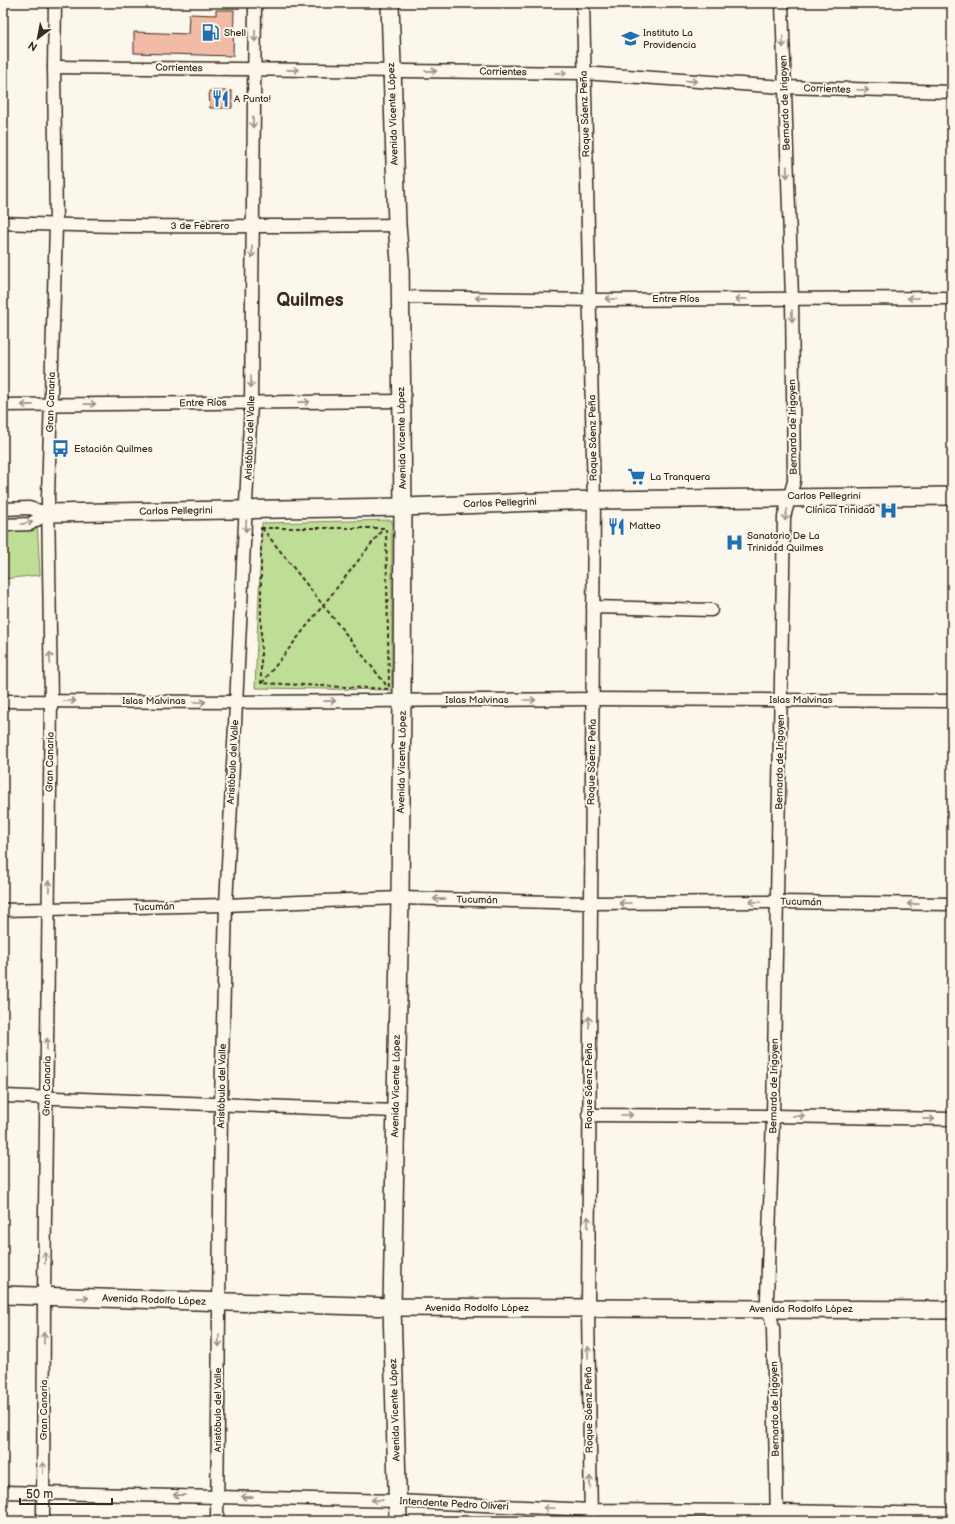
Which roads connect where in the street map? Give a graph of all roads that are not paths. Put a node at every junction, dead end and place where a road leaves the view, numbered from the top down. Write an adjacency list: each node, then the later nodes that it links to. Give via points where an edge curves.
1 (55, 3): 6 (street, Gran Canaria)
2 (255, 3): 7 (street, Aristóbulo del Valle, one-way to 7)
3 (390, 3): 8 (main road, Avenida Vicente López)
4 (583, 3): 9 (street, Roque Sáenz Peña)
5 (782, 3): 10 (street, Bernardo de Irigoyen, one-way to 10)
6 (54, 67): 7 (street, Corrientes); 13 (street, Gran Canaria)
7 (254, 69): 8 (street, Corrientes, one-way to 8); 15 (street, Aristóbulo del Valle, one-way to 15)
8 (392, 71): 9 (street, Corrientes, one-way to 9); 14 (main road, Avenida Vicente López)
9 (583, 73): 10 (street, Corrientes, one-way to 10); 19 (street, Roque Sáenz Peña)
10 (784, 87): 11 (street, Corrientes, one-way to 11); 17 (street, Bernardo de Irigoyen, one-way to 17)
11 (952, 92)
12 (3, 223): 13 (street, 3 de Febrero)
13 (56, 225): 15 (street, 3 de Febrero); 22 (street, Gran Canaria)
14 (397, 225): 15 (street, 3 de Febrero); 16 (main road, Avenida Vicente López)
15 (252, 226): 21 (street, Aristóbulo del Valle, one-way to 21)
16 (400, 297): 19 (street, Entre Ríos, one-way to 16); 20 (main road, Avenida Vicente López)
17 (792, 298): 18 (street, Entre Ríos, one-way to 17); 19 (street, Entre Ríos, one-way to 19); 24 (street, Bernardo de Irigoyen, one-way to 24, via 794,481)
18 (952, 298)
19 (590, 300): 26 (street, Roque Sáenz Peña)
20 (402, 401): 21 (street, Entre Ríos, one-way to 20); 27 (main road, Avenida Vicente López)
21 (251, 402): 22 (street, Entre Ríos, one-way to 21); 29 (street, Aristóbulo del Valle)
22 (51, 404): 23 (street, Entre Ríos, one-way to 23); 30 (street, Gran Canaria)
23 (3, 405)
24 (790, 496): 25 (main road, Carlos Pellegrini); 26 (main road, Carlos Pellegrini); 36 (street, Bernardo de Irigoyen, one-way to 36, via 784,517)
25 (952, 496)
26 (594, 500): 27 (main road, Carlos Pellegrini); 32 (street, Roque Sáenz Peña)
27 (403, 507): 29 (main road, Carlos Pellegrini); 35 (main road, Avenida Vicente López)
28 (3, 508): 30 (street, Carlos Pellegrini, via 29,508)
29 (247, 510): 30 (main road, Carlos Pellegrini); 40 (street, Aristóbulo del Valle, one-way to 40)
30 (48, 513): 31 (street, one-way to 30, via 30,524); 38 (street, Gran Canaria, one-way to 30)
31 (3, 525)
32 (593, 607): 33 (street); 34 (street, Roque Sáenz Peña)
33 (711, 610)
34 (592, 699): 35 (street, Islas Malvinas, one-way to 34); 36 (street, Islas Malvinas); 43 (street, Roque Sáenz Peña)
35 (402, 700): 40 (street, Islas Malvinas, one-way to 35); 41 (main road, Avenida Vicente López)
36 (781, 700): 39 (street, Islas Malvinas); 42 (street, Bernardo de Irigoyen)
37 (3, 701): 38 (street, Islas Malvinas)
38 (51, 701): 40 (street, Islas Malvinas, one-way to 40); 47 (street, Gran Canaria, one-way to 38)
39 (952, 701)
40 (237, 702): 45 (street, Aristóbulo del Valle)
41 (400, 898): 43 (street, Tucumán, one-way to 41); 45 (street, Tucumán); 51 (main road, Avenida Vicente López)
42 (777, 902): 43 (street, Tucumán, one-way to 43); 44 (street, Tucumán, one-way to 42); 53 (street, Bernardo de Irigoyen)
43 (590, 903): 52 (street, Roque Sáenz Peña, one-way to 43)
44 (952, 904)
45 (226, 905): 47 (street, Tucumán); 50 (street, Aristóbulo del Valle)
46 (3, 910): 47 (street, Tucumán)
47 (49, 910): 49 (street, Gran Canaria, one-way to 47)
48 (3, 1096): 49 (street)
49 (47, 1097): 50 (street); 56 (street, Gran Canaria, one-way to 49)
50 (221, 1104): 51 (street); 57 (street, Aristóbulo del Valle)
51 (395, 1112): 58 (main road, Avenida Vicente López)
52 (588, 1114): 53 (street, one-way to 53); 59 (street, Roque Sáenz Peña, one-way to 52)
53 (773, 1116): 54 (street, one-way to 54); 60 (street, Bernardo de Irigoyen)
54 (952, 1119)
55 (3, 1295): 56 (main road, Avenida Rodolfo López)
56 (44, 1297): 57 (main road, Avenida Rodolfo López, one-way to 57); 63 (street, Gran Canaria, one-way to 56)
57 (219, 1302): 58 (main road, Avenida Rodolfo López); 64 (street, Aristóbulo del Valle, one-way to 64)
58 (392, 1307): 59 (main road, Avenida Rodolfo López); 65 (main road, Avenida Vicente López)
59 (588, 1308): 60 (main road, Avenida Rodolfo López); 67 (street, Roque Sáenz Peña, one-way to 59)
60 (768, 1309): 61 (main road, Avenida Rodolfo López); 68 (street, Bernardo de Irigoyen, via 772,1328)
61 (952, 1310)
62 (3, 1492): 63 (street, Intendente Pedro Oliveri)
63 (43, 1492): 64 (street, Intendente Pedro Oliveri, one-way to 63); 69 (street, Gran Canaria)
64 (218, 1496): 65 (street, Intendente Pedro Oliveri, one-way to 64); 70 (street, Aristóbulo del Valle)
65 (397, 1501): 67 (street, Intendente Pedro Oliveri, one-way to 65); 71 (main road, Avenida Vicente López)
66 (952, 1514): 68 (street, Intendente Pedro Oliveri)
67 (591, 1516): 68 (street, Intendente Pedro Oliveri)
68 (777, 1516)
69 (43, 1521)
70 (217, 1521)
71 (398, 1521)

